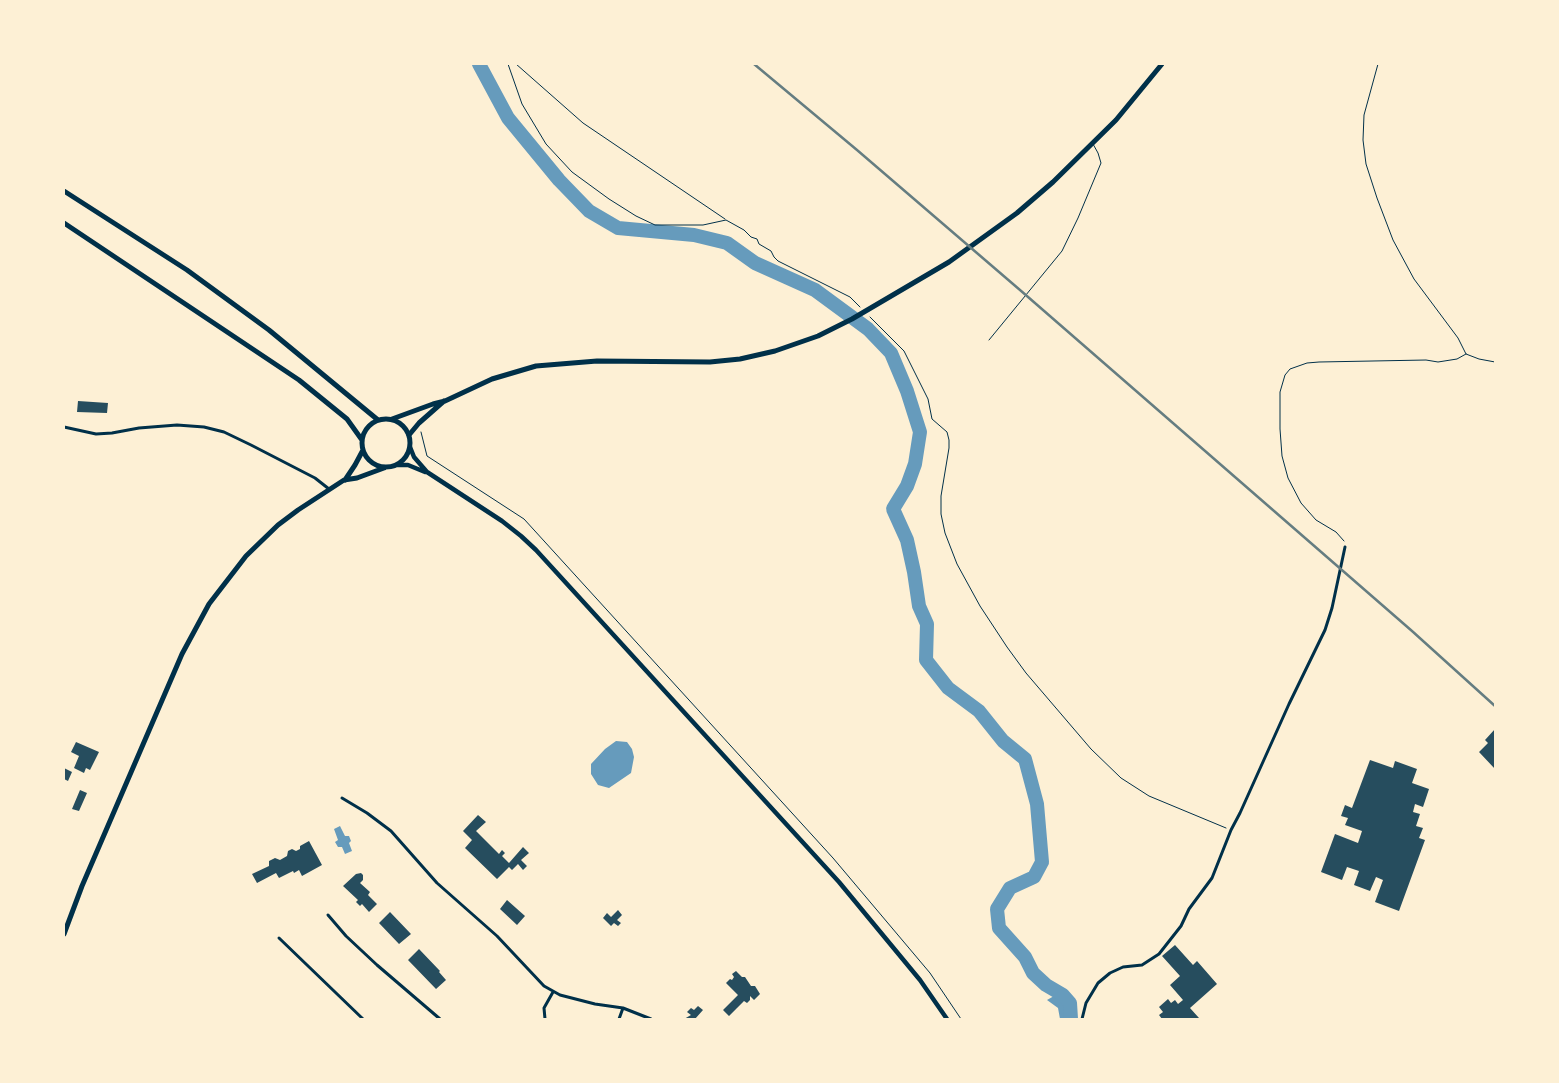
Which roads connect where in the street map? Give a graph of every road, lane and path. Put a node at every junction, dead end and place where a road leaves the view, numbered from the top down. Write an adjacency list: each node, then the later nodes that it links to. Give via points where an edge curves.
1 (508, 64): 7 (path, via 522,104 546,144 572,172 594,188 636,216 655,224 703,224)
2 (516, 64): 7 (path, via 583,122)
3 (1162, 64): 5 (main road)
4 (1378, 64): 12 (path, via 1364,115 1363,140 1376,198 1414,279 1458,338)
5 (1092, 144): 11 (lane, via 1101,163 1062,251); 14 (main road, via 1016,213 949,262 818,336 740,359 710,362 597,361 536,366 492,378)
6 (64, 191): 15 (main road, via 187,270 269,330)
7 (726, 220): 9 (path, via 754,237 778,261 850,297)
8 (64, 223): 20 (main road, via 299,380 347,418)
9 (862, 310)
10 (869, 316): 30 (path, via 904,351 928,399 932,419 947,432 949,448 941,496 944,533 980,606 1026,674 1091,749 1121,778 1149,796)
11 (989, 340)
12 (1466, 354): 13 (path); 28 (path, via 1438,362 1313,363 1290,369 1285,375 1280,392 1280,429 1288,478 1301,502 1316,520 1336,532)
13 (1495, 362)
14 (445, 401): 16 (main road); 17 (main road)
15 (378, 420): 16 (main road); 20 (main road, via 367,428)
16 (392, 420): 19 (main road, via 405,428)
17 (419, 423): 19 (main road); 42 (path, via 427,456 524,519 833,858 930,973)
18 (64, 427): 27 (street, via 96,434 177,425 204,427 224,432 315,478)
19 (409, 435): 21 (main road)
20 (362, 440): 22 (main road)
21 (410, 447): 23 (main road); 25 (main road)
22 (363, 450): 24 (main road, via 372,464); 26 (main road)
23 (397, 465): 24 (main road); 25 (main road)
24 (384, 468): 26 (main road)
25 (427, 472): 41 (main road, via 502,522 536,550 839,882 920,980)
26 (344, 480): 27 (main road)
27 (329, 489): 32 (main road, via 262,540 210,604 182,654)
28 (1345, 547): 30 (street, via 1325,630)
29 (342, 798): 34 (street, via 391,831 437,883 497,936)
30 (1231, 830): 43 (street, via 1212,878 1159,954 1142,965 1123,967 1110,973 1098,983 1086,1003)
31 (328, 915): 37 (street, via 376,965)
32 (64, 934)
33 (278, 938): 36 (street)
34 (552, 992): 35 (street); 38 (street, via 544,1008)
35 (623, 1008): 39 (street); 40 (street)
36 (363, 1019)
37 (440, 1019)
38 (545, 1019)
39 (619, 1019)
40 (651, 1019)
41 (947, 1019)
42 (961, 1019)
43 (1082, 1019)

